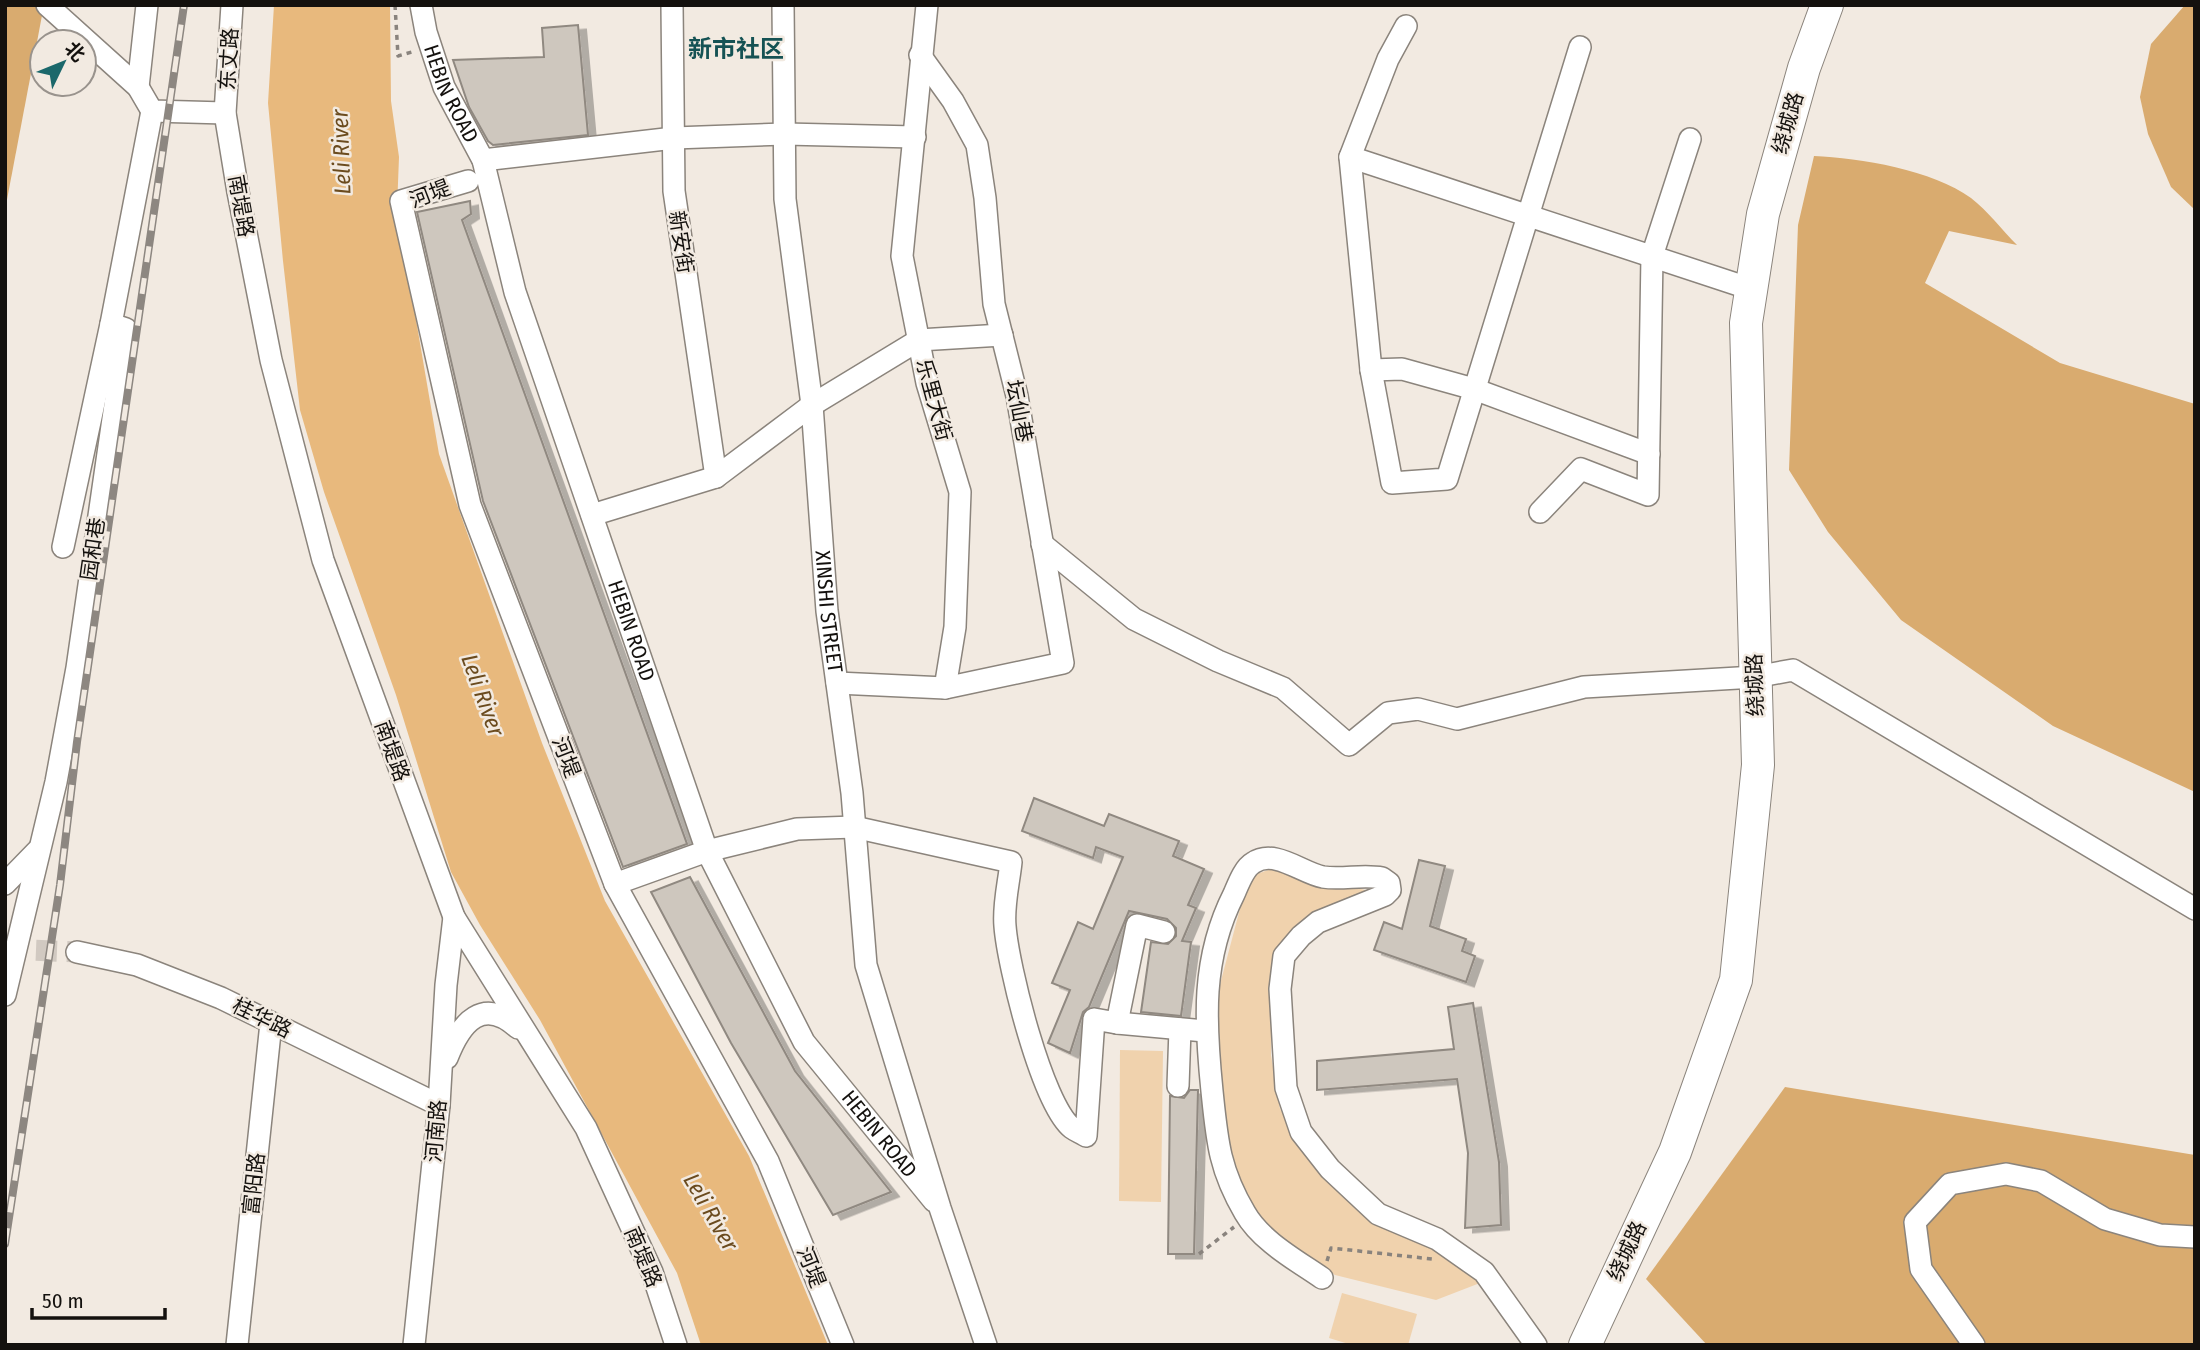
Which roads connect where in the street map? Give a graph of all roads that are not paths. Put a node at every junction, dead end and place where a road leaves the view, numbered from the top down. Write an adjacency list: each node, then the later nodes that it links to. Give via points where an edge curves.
1 (47, 5): 12 (street)
2 (147, 5): 12 (street)
3 (232, 5): 14 (street, 东丈路)
4 (422, 5): 20 (street, HEBIN ROAD, via 444,87)
5 (672, 5): 17 (street, 新安街)
6 (783, 5): 15 (street, XINSHI STREET)
7 (927, 5): 11 (street, 乐里大街)
8 (1827, 5): 24 (highway, 绕城路, via 1804,68 1763,214)
9 (1406, 26): 19 (street, via 1388,59)
10 (1580, 47): 22 (street)
11 (920, 55): 16 (street, 乐里大街); 26 (street, 坛仙巷, via 977,145 994,304)
12 (138, 87): 13 (street)
13 (152, 111): 14 (street); 25 (street)
14 (225, 113): 46 (street, 南堤路, via 271,360 323,560)
15 (785, 134): 16 (street); 17 (street); 30 (street, XINSHI STREET, via 785,199)
16 (915, 137): 27 (street, 乐里大街, via 902,256)
17 (674, 138): 20 (street); 32 (street, 新安街, via 674,191)
18 (1690, 139): 23 (street)
19 (1350, 157): 22 (street); 28 (street)
20 (482, 160): 34 (street, HEBIN ROAD, via 515,292)
21 (468, 181): 44 (street, 河堤, via 401,201 470,505)
22 (1528, 215): 23 (street); 29 (street)
23 (1652, 256): 24 (street); 31 (street)
24 (1751, 289): 37 (highway, 绕城路, via 1746,323)
25 (111, 324): 36 (street); 42 (street, 园和巷, via 126,329 77,668 56,782)
26 (1002, 335): 27 (street); 35 (street, 坛仙巷)
27 (919, 340): 30 (street); 39 (street, 乐里大街, via 960,492 955,627)
28 (1371, 370): 29 (street, via 1402,369); 29 (street, via 1392,483 1447,479)
29 (1474, 389): 31 (street)
30 (812, 405): 32 (street); 38 (street, XINSHI STREET, via 827,611)
31 (1649, 454): 33 (street, via 1648,495 1581,469)
32 (716, 477): 34 (street)
33 (1540, 512)
34 (592, 515): 41 (street, HEBIN ROAD)
35 (1042, 544): 37 (street, via 1134,619 1283,688 1349,745 1388,713 1418,709 1457,719 1584,687); 39 (street, 坛仙巷, via 1063,663)
36 (63, 547)
37 (1755, 677): 45 (street, via 1794,670); 69 (highway, 绕城路, via 1758,765 1736,980 1675,1152)
38 (837, 683): 39 (street); 40 (street, XINSHI STREET)
39 (945, 688)
40 (854, 827): 41 (street, via 797,829); 51 (street, via 1011,862 1004,925 1030,1040 1047,1087 1070,1127 1086,1136 1094,1019); 58 (street, XINSHI STREET, via 866,965)
41 (707, 850): 44 (street); 59 (street, HEBIN ROAD, via 804,1042)
42 (37, 851): 43 (street); 49 (street, 园和巷)
43 (5, 884)
44 (615, 884): 66 (street, 河堤, via 768,1161)
45 (2195, 909)
46 (454, 917): 54 (street, 南堤路); 55 (street, 河南路)
47 (1164, 932): 51 (street, via 1137,925)
48 (77, 952): 50 (street, 桂华路, via 137,965)
49 (5, 995)
50 (271, 1023): 57 (street, 桂华路); 63 (street, 富阳路)
51 (1117, 1023): 52 (street)
52 (1180, 1029): 53 (street); 56 (street)
53 (1205, 1031): 62 (street, via 1217,1149 1229,1183 1247,1216 1276,1246); 68 (street, via 1206,982 1215,940 1252,863 1268,858 1323,877 1374,877 1388,883 1390,890 1385,895 1318,922 1284,957 1280,989 1286,1088 1301,1132 1330,1169 1378,1214 1437,1239 1484,1272)
54 (530, 1038): 55 (street, via 504,1015 488,1011 468,1021 455,1037); 65 (street, 南堤路, via 586,1128 652,1272)
55 (441, 1073): 57 (street, 河南路)
56 (1178, 1086)
57 (439, 1105): 64 (street, 河南路)
58 (920, 1141): 59 (street, via 917,1161); 60 (street, XINSHI STREET)
59 (893, 1151): 60 (street, HEBIN ROAD)
60 (940, 1208): 67 (street, XINSHI STREET)
61 (2195, 1237): 70 (street, via 2160,1236 2105,1219 2041,1181 2006,1174 1951,1184 1916,1222 1921,1269)
62 (1322, 1278)
63 (237, 1345)
64 (414, 1345)
65 (676, 1345)
66 (843, 1345)
67 (986, 1345)
68 (1536, 1345)
69 (1585, 1345)
70 (1973, 1345)

